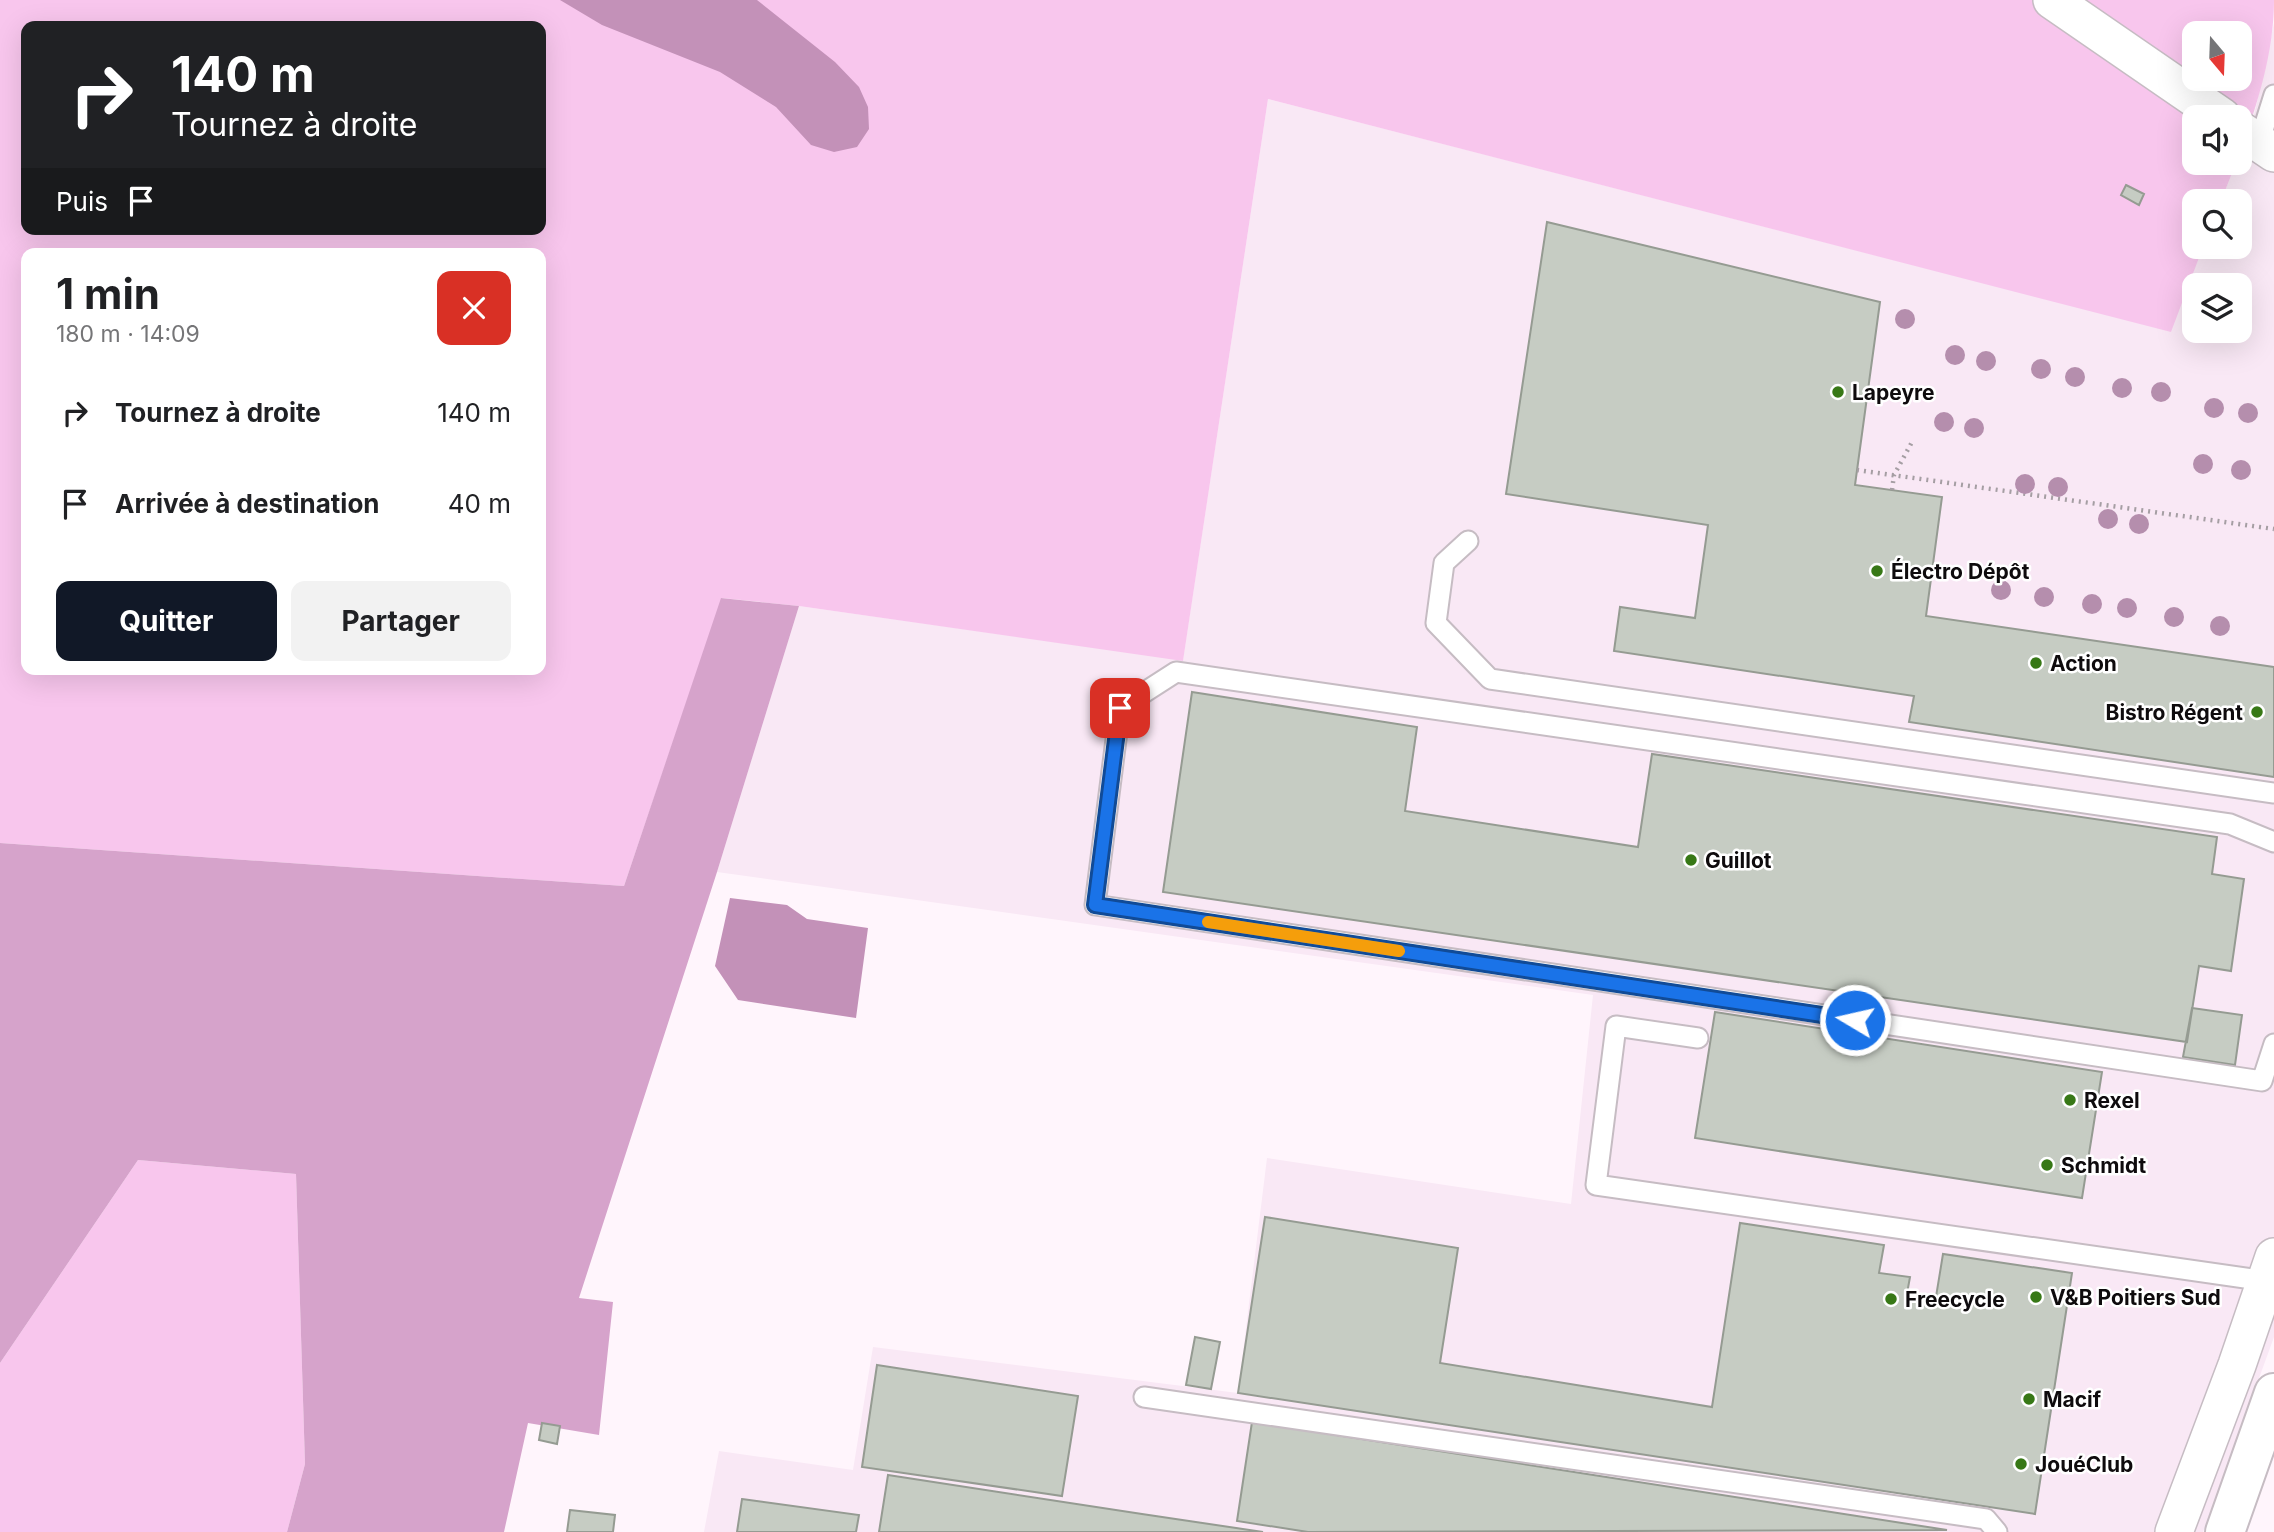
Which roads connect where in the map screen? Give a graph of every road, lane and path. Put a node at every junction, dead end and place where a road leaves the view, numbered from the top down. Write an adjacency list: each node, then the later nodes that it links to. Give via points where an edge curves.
1 (2052, 0): 3 (street)
2 (2274, 95): 4 (lane)
3 (2205, 105)
4 (2258, 142)
5 (1912, 442): 7 (path)
6 (1857, 470): 7 (path)
7 (1894, 475): 8 (path); 9 (path)
8 (1892, 490)
9 (2274, 529)
10 (1468, 541): 11 (lane, via 1444,563 1436,623 1490,679)
11 (2274, 793)
12 (2274, 842): 14 (lane, via 2230,824 1176,672 1120,708 1095,905 2262,1081)
13 (1698, 1038): 15 (lane, via 1616,1027 1596,1185)
14 (2274, 1044)
15 (2270, 1269): 19 (street)
16 (2274, 1393): 20 (main road)
17 (1144, 1397): 18 (lane, via 1986,1519)
18 (1997, 1532)
19 (2174, 1532)
20 (2225, 1532)

